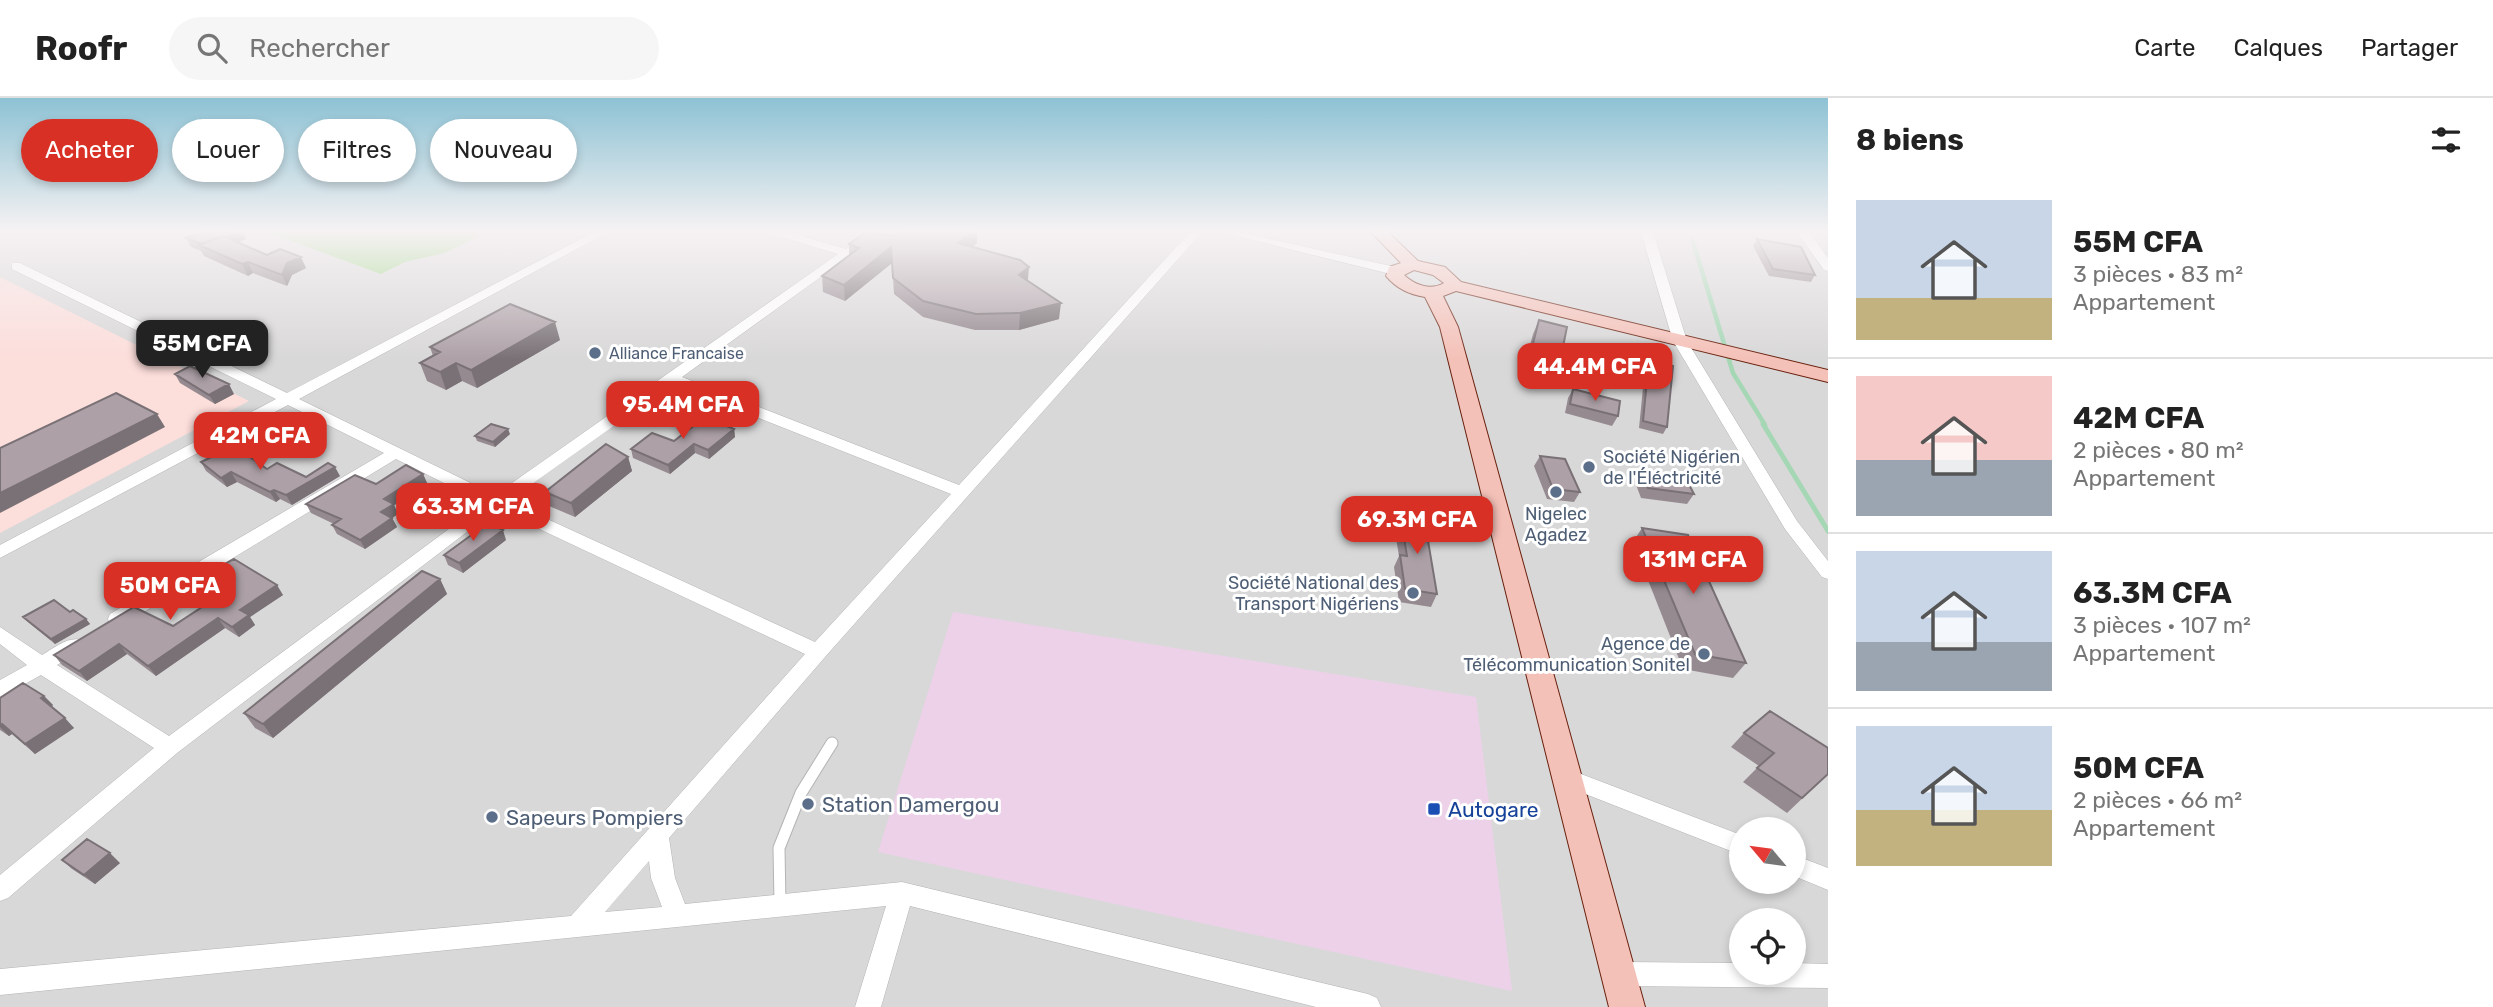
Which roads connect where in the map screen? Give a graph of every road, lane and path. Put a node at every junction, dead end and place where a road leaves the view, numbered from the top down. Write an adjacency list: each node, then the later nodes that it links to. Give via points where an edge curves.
1 (33, 274): 12 (street)
2 (522, 274): 12 (street)
3 (817, 274): 11 (street)
4 (1158, 274): 14 (street)
5 (1395, 274): 8 (main road, via 1409,287)
6 (1444, 274): 8 (main road, via 1452,280)
7 (1660, 274): 9 (street)
8 (1442, 289): 9 (main road); 24 (main road)
9 (1680, 341): 10 (main road); 17 (street, via 1791,525)
10 (1828, 376)
11 (671, 378): 14 (street); 15 (street)
12 (286, 400): 13 (street); 16 (street)
13 (395, 453): 15 (street); 20 (street)
14 (961, 492): 19 (street)
15 (496, 502): 19 (street); 23 (street)
16 (0, 552)
17 (1828, 573)
18 (0, 634): 20 (street)
19 (818, 652): 25 (street)
20 (41, 665): 21 (street); 23 (street)
21 (0, 690)
22 (832, 743): 31 (lane, via 801,793 779,848)
23 (170, 747): 29 (street)
24 (1568, 778): 26 (street); 34 (main road)
25 (657, 835): 32 (street, via 663,878); 33 (street)
26 (1729, 840)
27 (1806, 870): 28 (street)
28 (1828, 878)
29 (0, 890)
30 (902, 892): 31 (street); 37 (street); 38 (street)
31 (780, 906): 32 (street)
32 (678, 917): 33 (street)
33 (577, 927): 36 (street)
34 (1619, 974): 35 (street); 39 (main road)
35 (1828, 976)
36 (0, 982)
37 (868, 1007)
38 (1368, 1007)
39 (1627, 1007)

